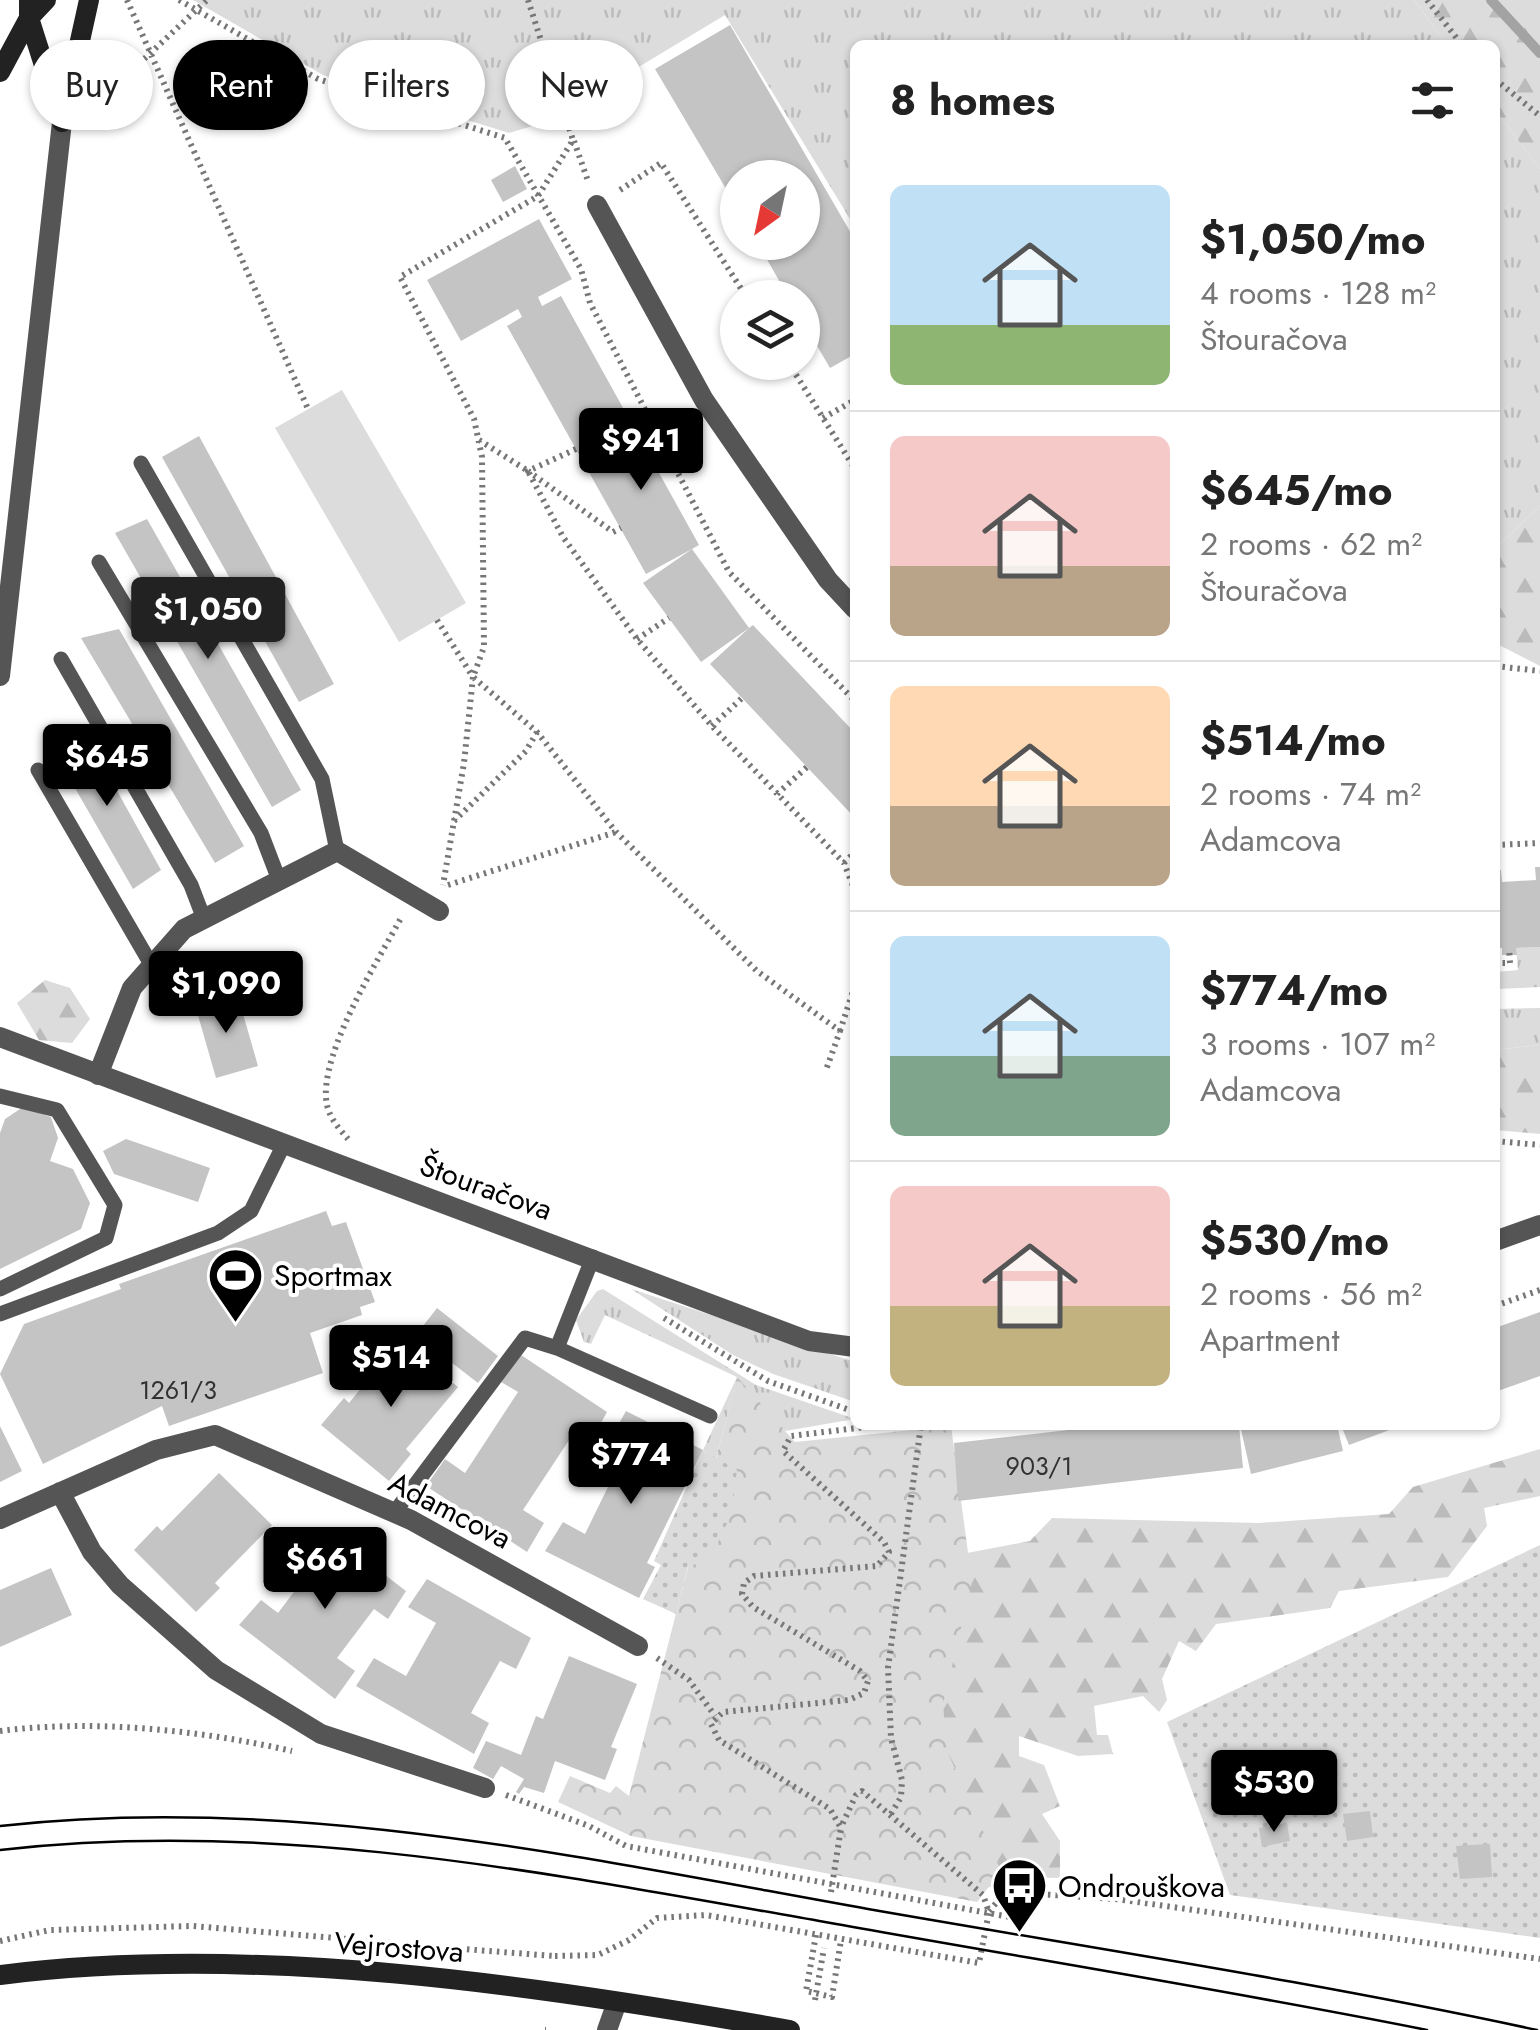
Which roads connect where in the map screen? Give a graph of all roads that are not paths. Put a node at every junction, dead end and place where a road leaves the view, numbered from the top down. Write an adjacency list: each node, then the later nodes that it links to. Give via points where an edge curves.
1 (46, 0): 3 (street)
2 (89, 0): 5 (street)
3 (29, 9): 4 (street); 6 (street)
4 (38, 40)
5 (80, 40)
6 (0, 72)
7 (61, 130): 13 (street)
8 (598, 205): 11 (street, via 704,400)
9 (141, 463): 15 (lane, via 322,779)
10 (100, 562): 16 (lane, via 260,833)
11 (850, 604)
12 (62, 659): 18 (lane)
13 (0, 676)
14 (38, 770): 19 (lane)
15 (336, 851): 16 (street); 17 (street)
16 (279, 880): 18 (street)
17 (439, 911)
18 (204, 918): 19 (street, via 184,929)
19 (152, 966): 21 (street, via 132,988)
20 (0, 1037): 21 (street, Štouračova)
21 (98, 1075): 23 (street, Štouračova)
22 (0, 1096): 27 (lane, via 57,1110 115,1205 106,1238)
23 (283, 1146): 26 (street, Štouračova); 28 (lane, via 251,1211 218,1233)
24 (1540, 1225): 25 (street)
25 (1500, 1238)
26 (593, 1257): 29 (street, Štouračova, via 809,1341); 30 (lane)
27 (0, 1289)
28 (0, 1314)
29 (850, 1346)
30 (558, 1348): 31 (lane); 33 (lane, via 525,1338)
31 (710, 1416)
32 (60, 1492): 33 (street, Adamcova, via 156,1450 216,1435); 34 (street, Adamcova); 36 (street, via 92,1552 120,1586 216,1670 321,1734)
33 (394, 1513): 35 (street, Adamcova)
34 (0, 1519)
35 (638, 1646)
36 (486, 1788)
37 (0, 1975): 38 (street, Vejrostova, via 125,1965 273,1968 458,1981)
38 (617, 2002): 39 (street); 40 (street, Vejrostova)
39 (607, 2030)
40 (790, 2030)

